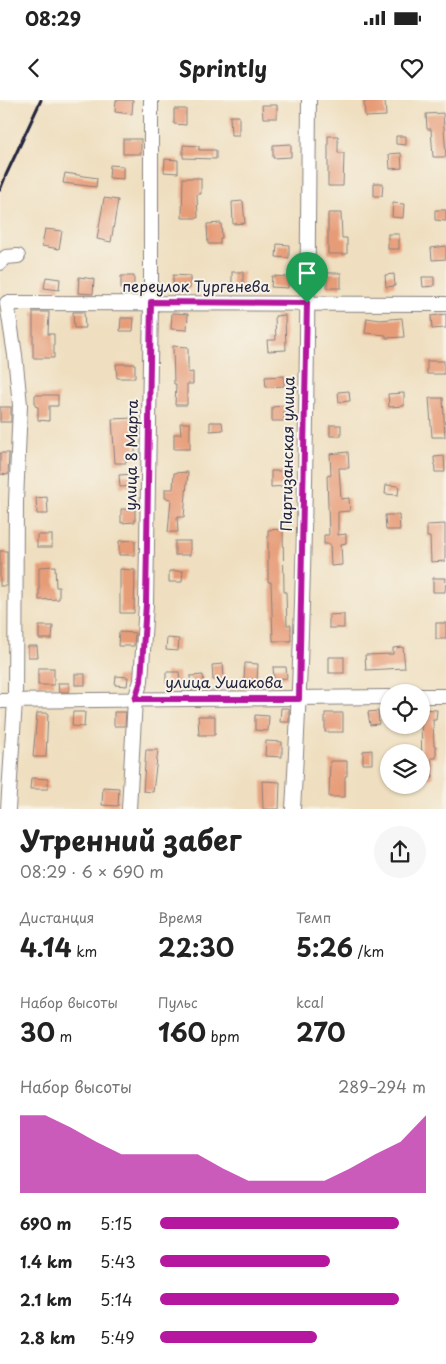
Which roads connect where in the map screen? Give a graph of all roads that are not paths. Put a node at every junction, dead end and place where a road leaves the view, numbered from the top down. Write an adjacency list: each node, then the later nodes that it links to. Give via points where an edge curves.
1 (151, 100): 6 (street, улица 8 Марта)
2 (308, 100): 7 (street, Партизанская улица)
3 (18, 256): 4 (street, via 6,257)
4 (0, 263)
5 (3, 301): 6 (street, переулок Тургенева); 15 (street, via 15,356 20,405)
6 (151, 302): 7 (street, переулок Тургенева); 12 (street, улица 8 Марта, via 146,604 141,681)
7 (307, 303): 8 (street, переулок Тургенева); 13 (street, Партизанская улица)
8 (446, 304)
9 (430, 696): 10 (street)
10 (446, 696)
11 (380, 697): 13 (street, улица Ушакова)
12 (135, 699): 13 (street, улица Ушакова); 15 (street, улица Ушакова); 17 (street, улица 8 Марта)
13 (299, 699): 18 (street, Партизанская улица)
14 (0, 701): 15 (street, улица Ушакова)
15 (15, 701): 16 (street)
16 (8, 809)
17 (129, 809)
18 (293, 809)

